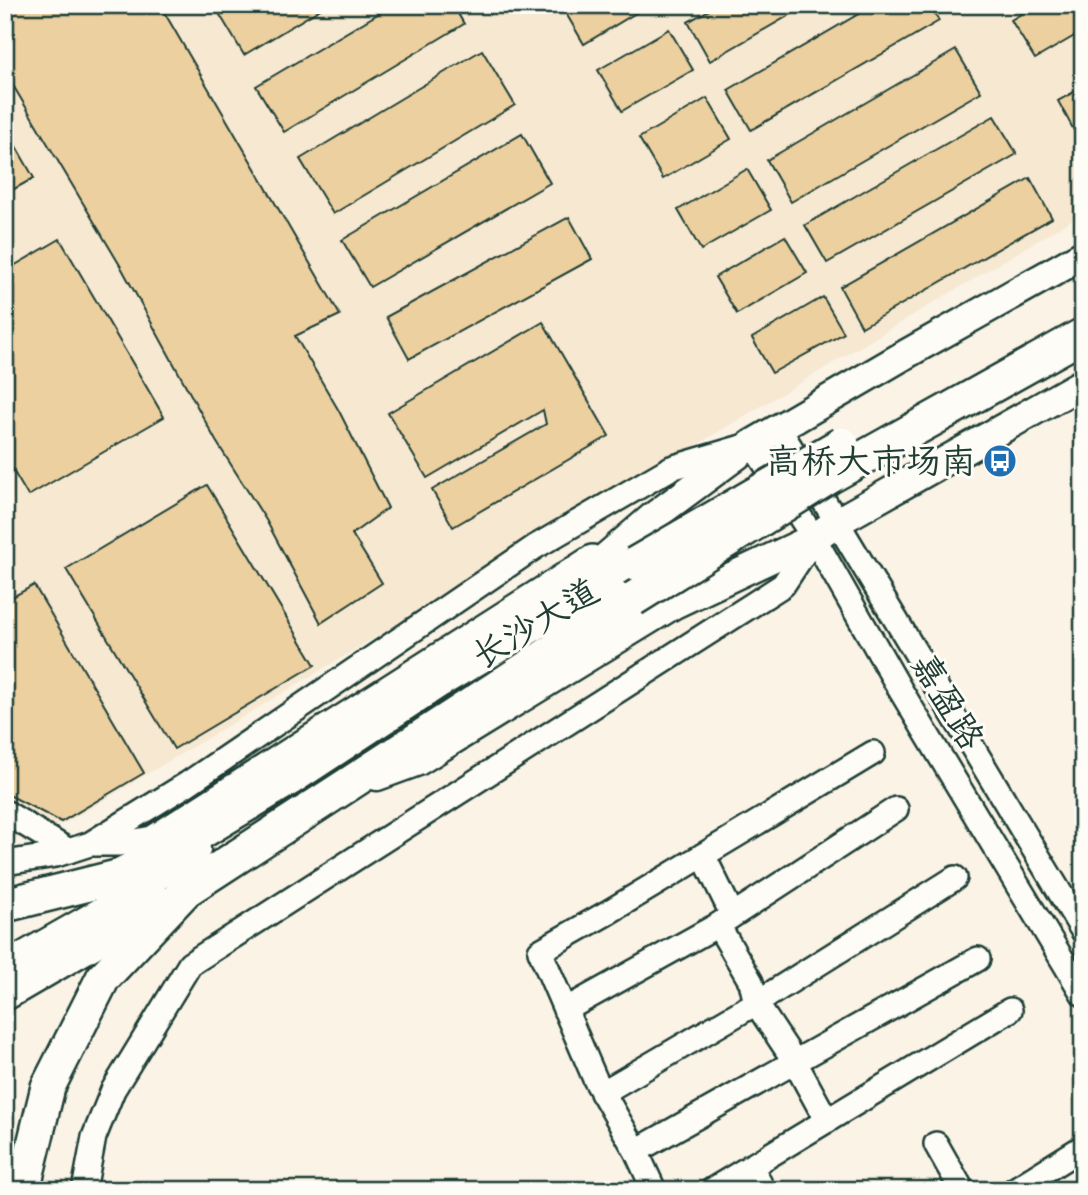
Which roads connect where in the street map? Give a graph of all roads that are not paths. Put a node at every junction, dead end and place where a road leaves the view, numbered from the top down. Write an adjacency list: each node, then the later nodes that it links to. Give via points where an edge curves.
1 (1083, 255): 5 (main road)
2 (1083, 309): 10 (highway, 长沙大道, bridge, via 771,483)
3 (1083, 335): 13 (highway, 长沙大道, bridge, via 829,477)
4 (1083, 383): 8 (main road)
5 (779, 429): 6 (main road); 8 (street, 嘉盈路)
6 (752, 444): 7 (main road); 9 (street, 嘉盈路); 16 (street, via 671,468 535,547 187,783)
7 (653, 517): 10 (main road); 12 (street)
8 (837, 522): 9 (main road); 24 (street, 嘉盈路)
9 (814, 538): 13 (main road, via 674,604 418,761); 27 (street, 嘉盈路); 40 (street, via 783,585 190,964 113,1090 94,1137)
10 (505, 641): 12 (highway, 长沙大道)
11 (873, 753): 17 (street)
12 (290, 764): 16 (street, via 152,838); 20 (highway, 长沙大道)
13 (344, 789): 21 (highway, 长沙大道)
14 (896, 809): 23 (street)
15 (5, 813): 16 (street)
16 (80, 847): 18 (street)
17 (704, 855): 23 (street); 30 (street, via 540,951)
18 (5, 863)
19 (955, 878): 29 (street)
20 (121, 888): 22 (highway, 长沙大道); 26 (main road)
21 (186, 890): 28 (main road); 39 (highway, 长沙大道, via 103,978 48,1087)
22 (5, 903)
23 (725, 920): 29 (street); 30 (street)
24 (1083, 931)
25 (978, 959): 32 (street)
26 (5, 967)
27 (1083, 994)
28 (5, 996)
29 (756, 1003): 32 (street); 33 (street)
30 (565, 1010): 33 (street)
31 (1010, 1010): 34 (street)
32 (795, 1062): 34 (street); 37 (street)
33 (602, 1093): 37 (street)
34 (827, 1121): 38 (street)
35 (936, 1144): 44 (street)
36 (1083, 1147): 45 (street)
37 (636, 1152): 41 (street)
38 (751, 1166): 42 (street); 43 (street)
39 (23, 1190)
40 (83, 1190)
41 (654, 1190)
42 (712, 1190)
43 (763, 1190)
44 (962, 1190)
45 (1014, 1190)

